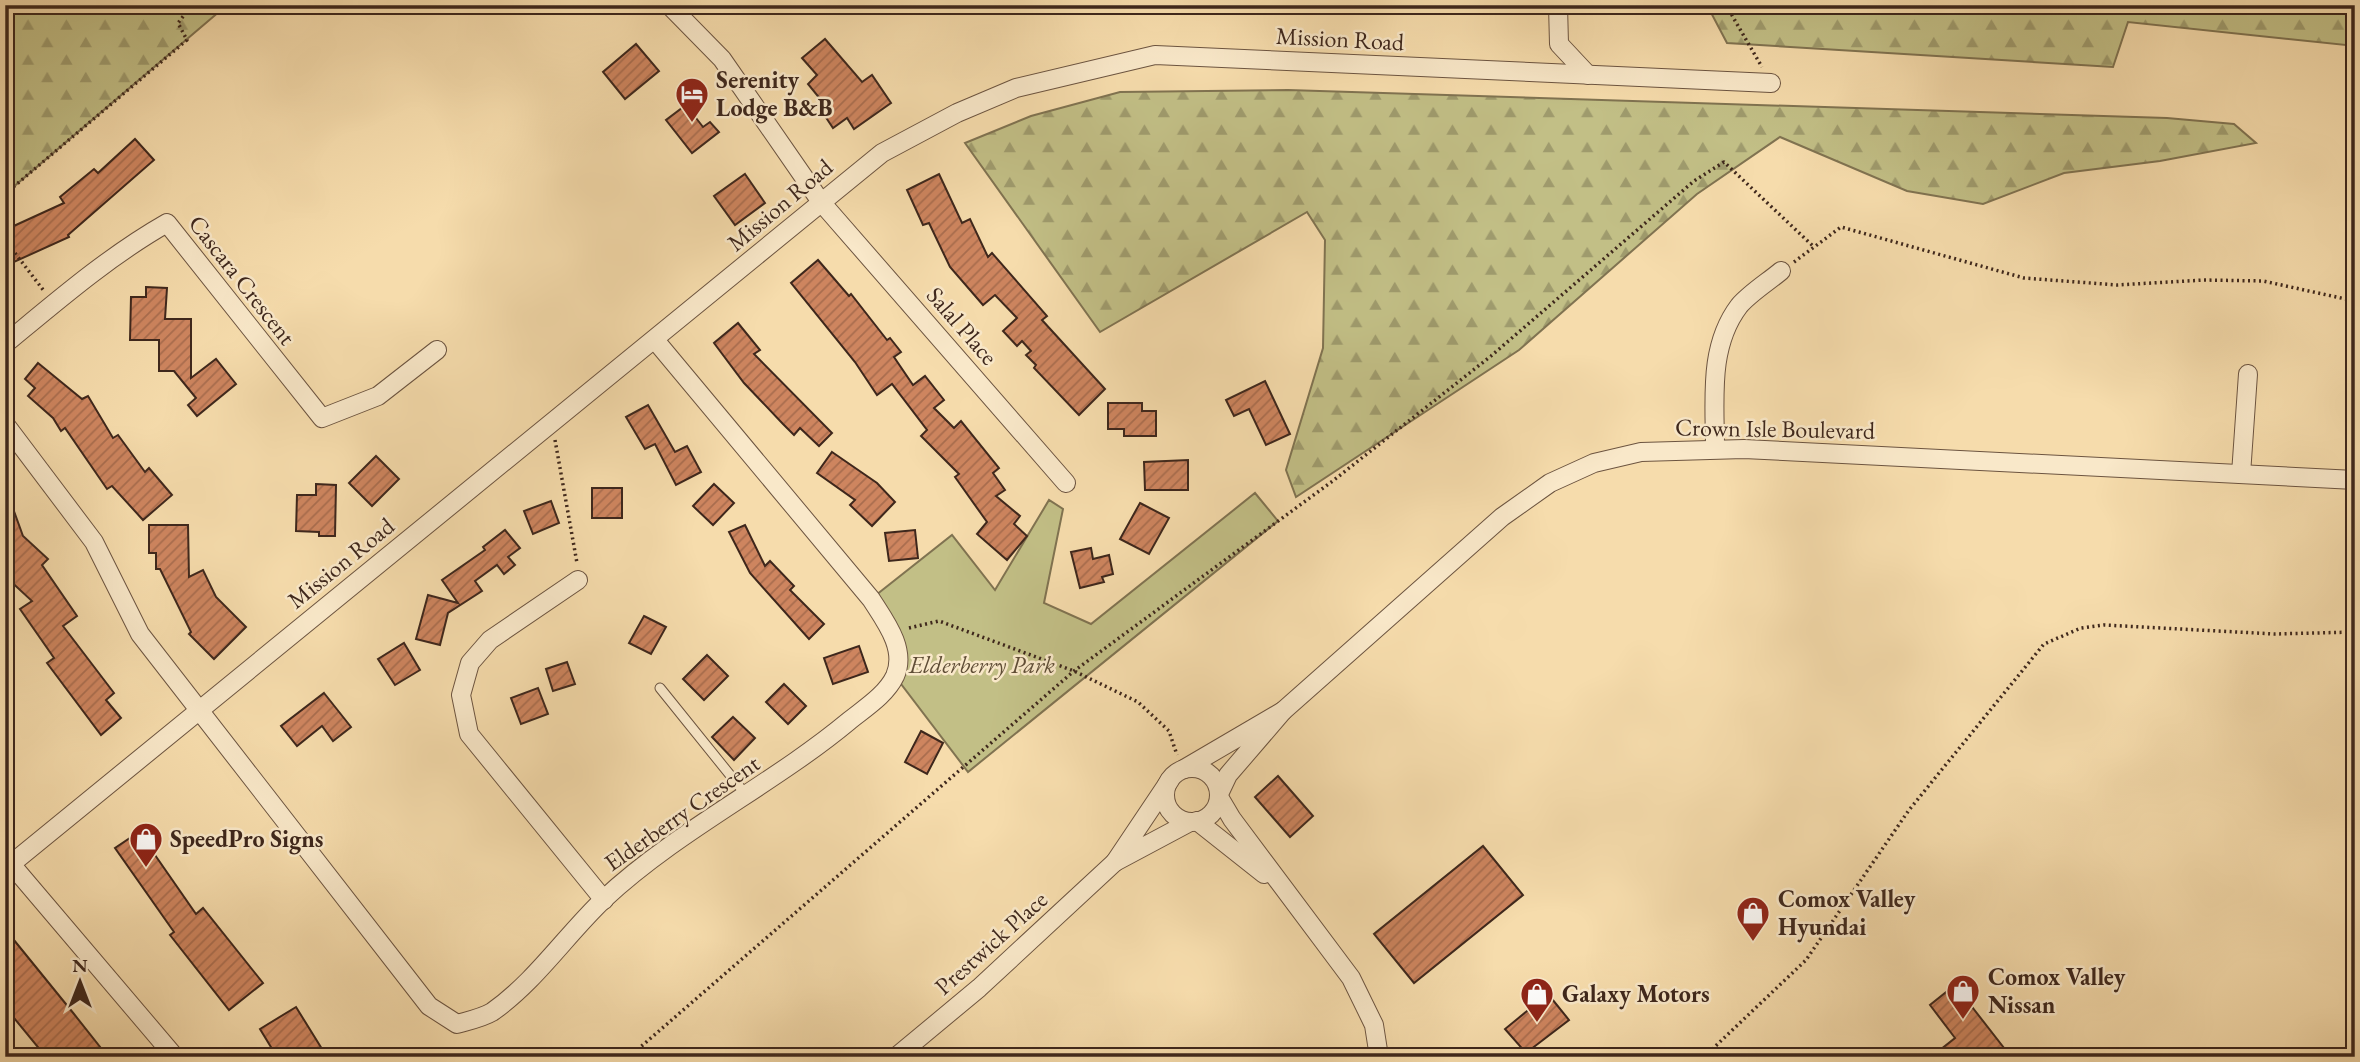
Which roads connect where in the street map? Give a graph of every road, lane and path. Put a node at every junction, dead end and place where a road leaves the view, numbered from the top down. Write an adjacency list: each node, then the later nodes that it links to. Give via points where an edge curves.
1 (192, 5): 7 (path, via 178,23 187,40)
2 (669, 5): 8 (street, Salal Place, via 722,59)
3 (1558, 5): 5 (street, via 1559,44)
4 (1726, 5): 6 (path)
5 (1588, 75): 6 (street, Mission Road); 8 (street, Mission Road, via 1156,55 1016,88 957,113 882,153)
6 (1771, 83)
7 (5, 194)
8 (821, 202): 14 (street, Mission Road); 23 (street, Salal Place)
9 (5, 240): 13 (path)
10 (1814, 247): 11 (path); 12 (path, via 1841,227 2024,278 2117,285 2263,281); 27 (path, via 1724,162 1694,181 1491,356 1334,480)
11 (1781, 271): 20 (street, via 1741,304 1720,338)
12 (2355, 301)
13 (53, 304): 15 (street, Cascara Crescent); 16 (street, Cascara Crescent, via 167,223 322,418 378,396)
14 (655, 340): 19 (street, Mission Road); 25 (street, Elderberry Crescent, via 871,599)
15 (5, 344)
16 (437, 350)
17 (2248, 374): 21 (street)
18 (5, 424): 29 (street, via 94,542 140,634)
19 (553, 424): 24 (path); 29 (street, Mission Road)
20 (1715, 449): 21 (street, Crown Isle Boulevard); 30 (street, Crown Isle Boulevard, via 1641,452 1594,463 1549,483 1467,547)
21 (2241, 474): 22 (street, Crown Isle Boulevard)
22 (2355, 480)
23 (1066, 483)
24 (578, 580): 38 (street, via 491,640 470,663 461,695 469,734)
25 (891, 631): 27 (path, via 939,621); 33 (street, Elderberry Crescent, via 900,658 883,693 812,752)
26 (2355, 632): 43 (path, via 2275,634 2104,625 2081,628 2045,644 1909,810 1806,960)
27 (1074, 670): 31 (path, via 1138,702 1169,731); 40 (path)
28 (660, 688): 33 (lane)
29 (199, 710): 36 (street, Mission Road); 38 (street, Elderberry Crescent, via 429,1006 457,1024 490,1013 557,953)
30 (1283, 711): 31 (street, Crown Isle Boulevard); 32 (street, Crown Isle Boulevard, via 1228,775)
31 (1179, 774): 32 (street, via 1206,772 1216,782); 34 (street, via 1165,798 1181,819); 35 (street, Prestwick Place)
32 (1219, 795): 34 (street, via 1212,813); 37 (street)
33 (747, 796): 38 (street, Elderberry Crescent, via 682,838)
34 (1193, 822): 35 (street, Prestwick Place); 37 (street, via 1241,853)
35 (1115, 862): 41 (street, Prestwick Place, via 979,988)
36 (7, 864): 39 (street)
37 (1290, 898): 42 (street, via 1351,978 1374,1025)
38 (604, 900)
39 (174, 1057)
40 (629, 1057)
41 (896, 1057)
42 (1379, 1057)
43 (1704, 1057)

